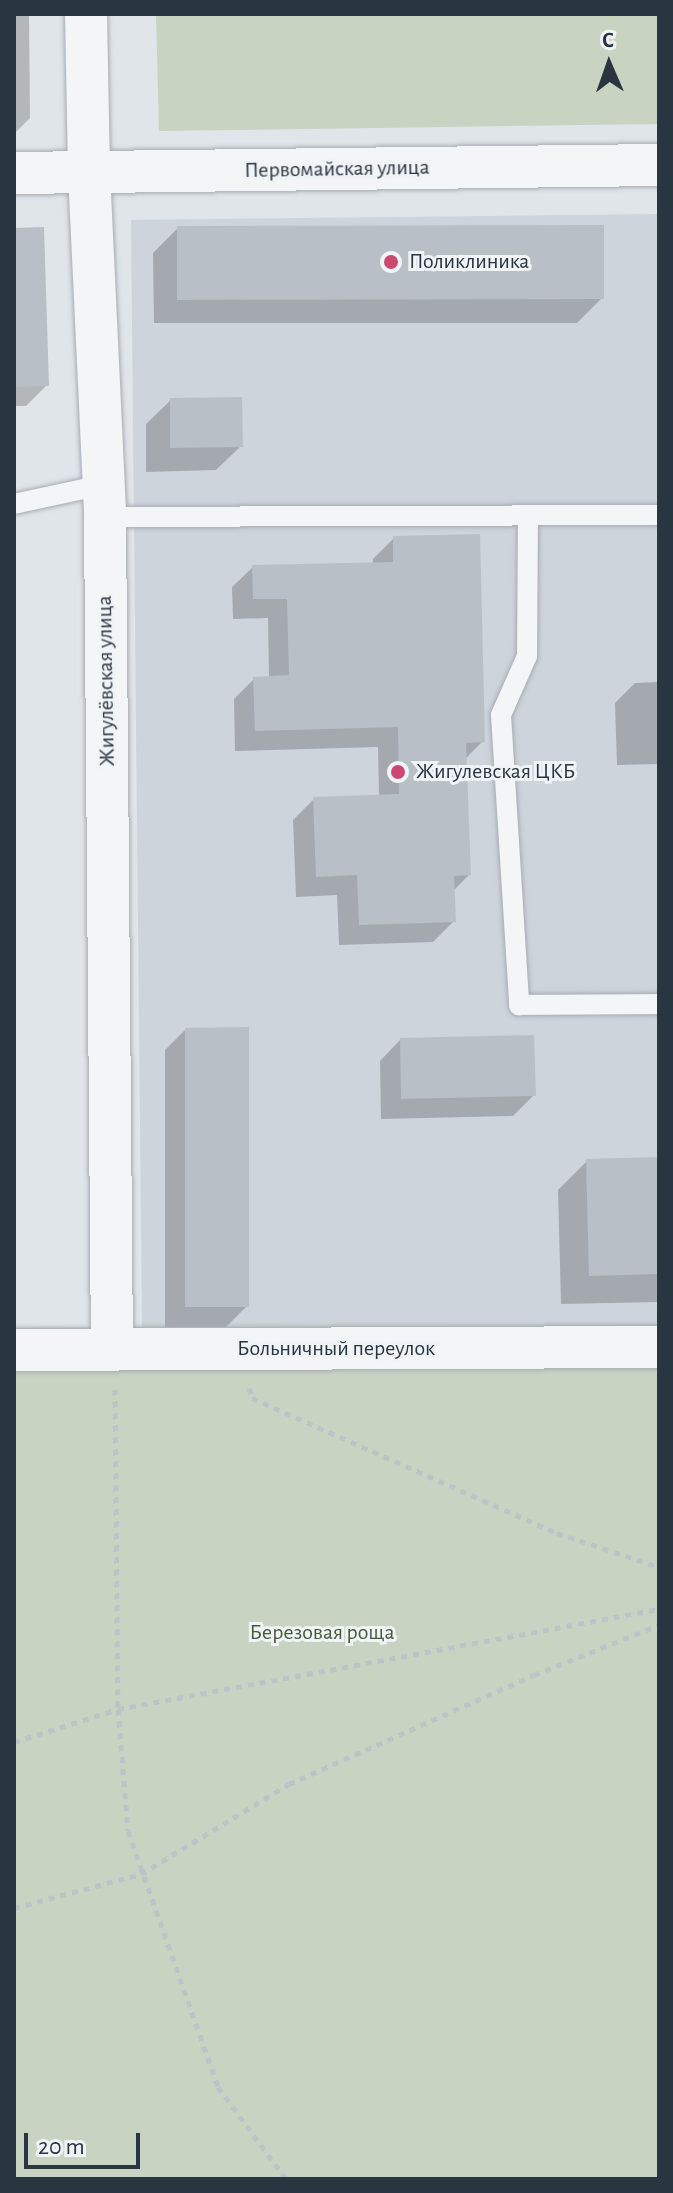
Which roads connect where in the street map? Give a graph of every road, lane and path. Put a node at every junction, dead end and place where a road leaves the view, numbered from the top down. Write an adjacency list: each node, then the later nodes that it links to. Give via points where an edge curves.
1 (86, 14): 3 (street, Жигулёвская улица)
2 (659, 165): 3 (street, Первомайская улица)
3 (89, 172): 4 (street, Первомайская улица); 5 (street, Жигулёвская улица)
4 (14, 173)
5 (104, 501): 6 (lane); 7 (lane); 11 (street, Жигулёвская улица)
6 (14, 504)
7 (528, 515): 8 (lane); 9 (lane, via 527,656 501,715 519,1005)
8 (659, 515)
9 (659, 1004)
10 (659, 1347): 13 (street, Больничный переулок)
11 (112, 1348): 12 (street, Больничный переулок); 13 (street, Больничный переулок)
12 (14, 1350)
13 (236, 1350): 15 (path, via 252,1398 557,1533)
14 (116, 1408): 18 (path)
15 (659, 1567)
16 (659, 1609): 18 (path)
17 (659, 1625): 20 (path, via 289,1784)
18 (118, 1709): 19 (path); 20 (path, via 128,1831)
19 (14, 1742)
20 (141, 1874): 21 (path); 22 (path, via 218,2087)
21 (14, 1908)
22 (286, 2179)

